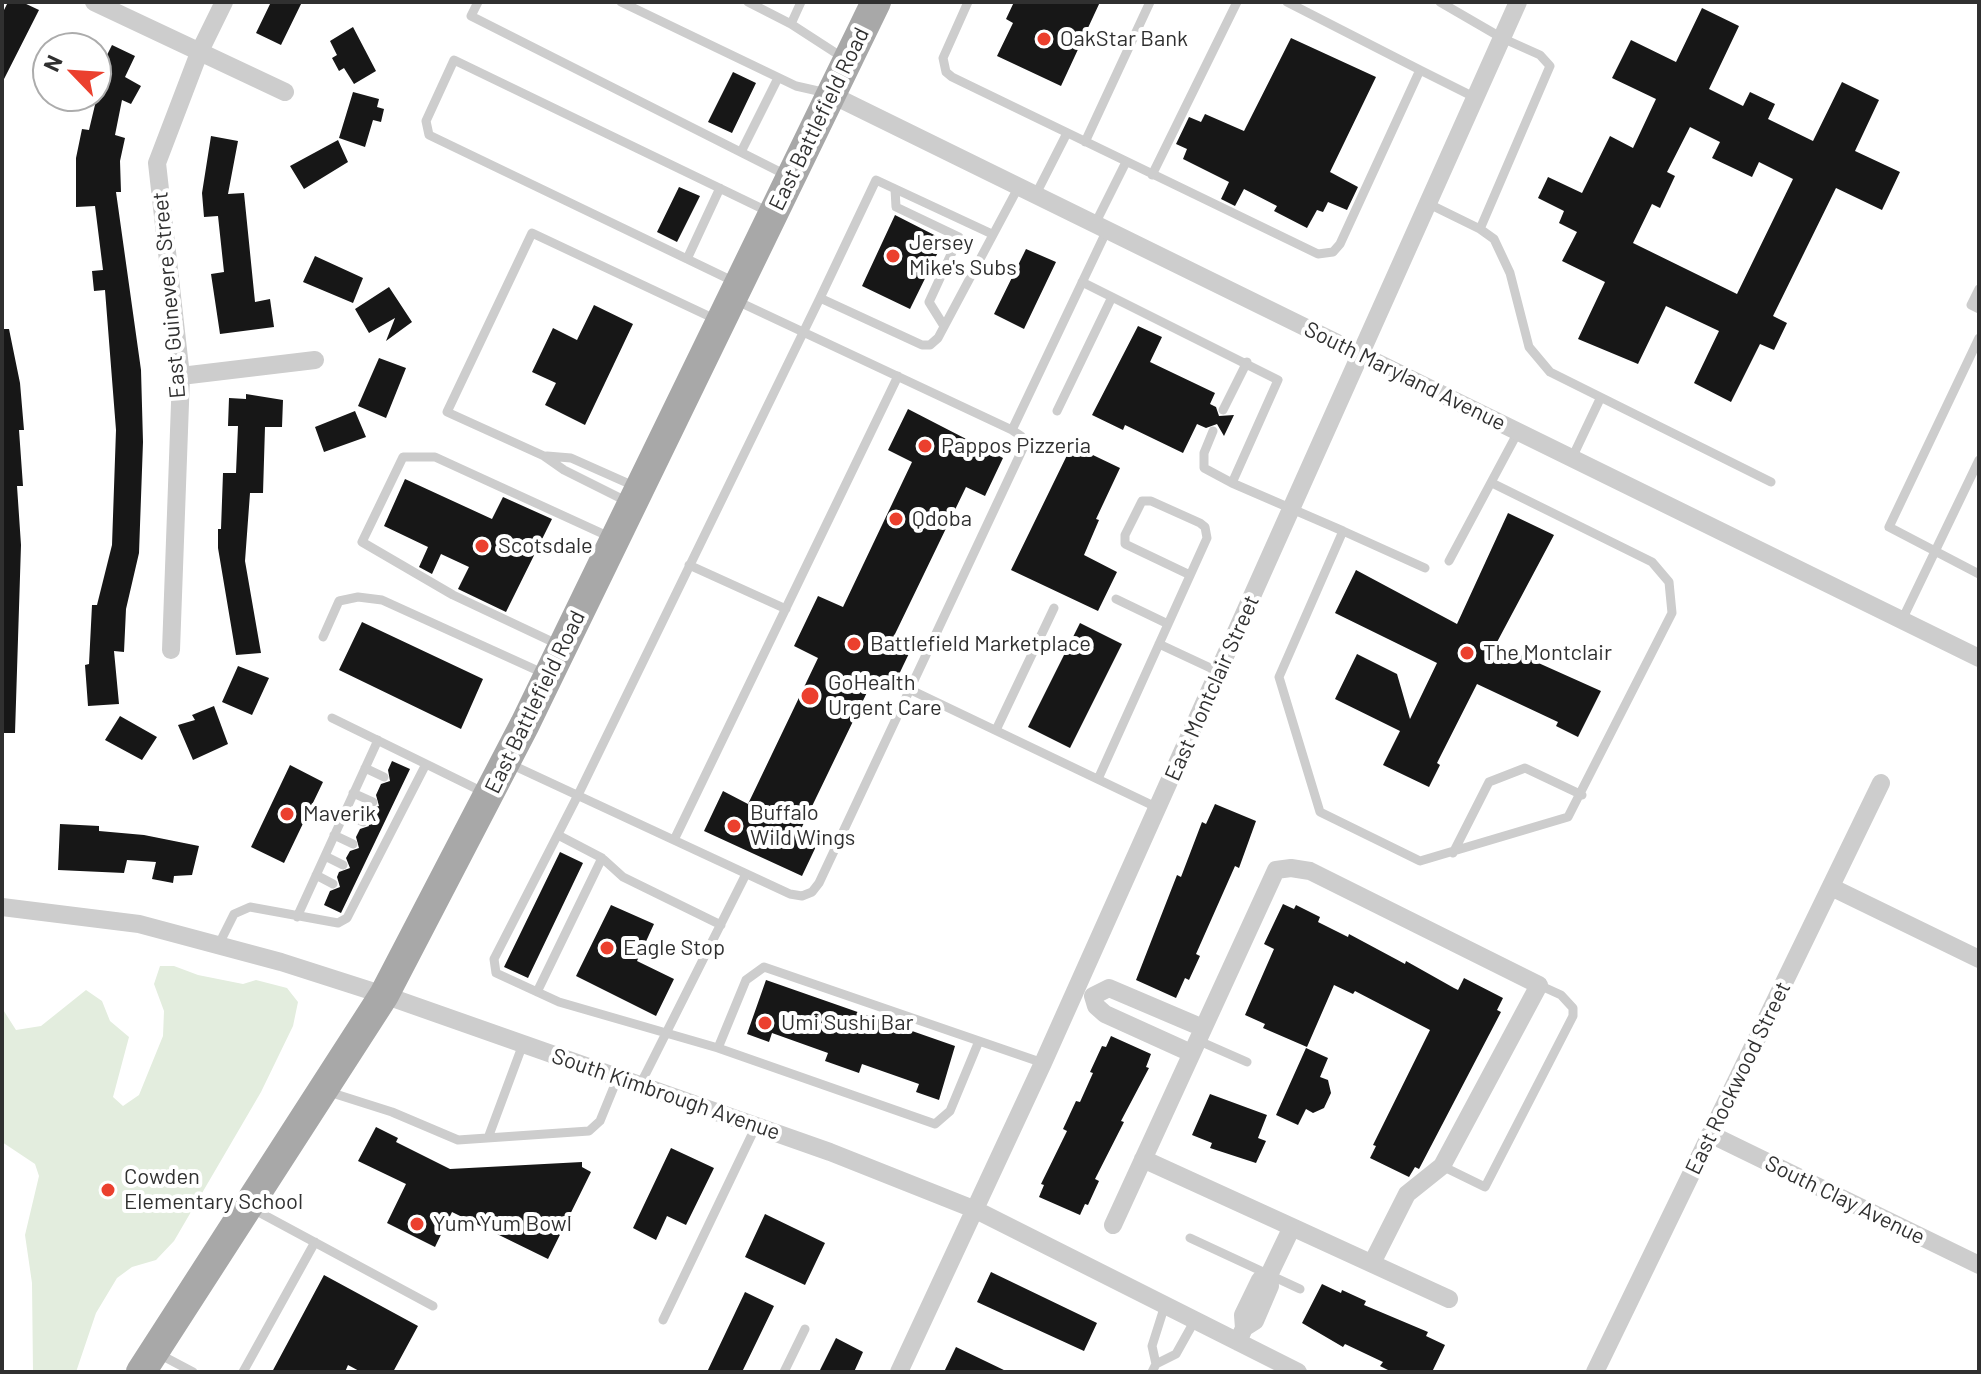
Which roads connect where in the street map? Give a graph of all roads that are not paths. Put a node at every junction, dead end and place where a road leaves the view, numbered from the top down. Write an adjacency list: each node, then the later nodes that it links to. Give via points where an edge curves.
1 (94, 2): 16 (street)
2 (224, 2): 16 (street, East Guinevere Street)
3 (478, 2): 25 (lane, via 471,16)
4 (621, 2): 19 (lane)
5 (748, 2): 14 (lane)
6 (801, 2): 14 (lane)
7 (876, 2): 17 (main road, East Battlefield Road)
8 (968, 2): 23 (lane, via 943,58 946,72)
9 (1150, 2): 24 (lane)
10 (1237, 2): 27 (lane)
11 (1287, 2): 18 (lane)
12 (1518, 2): 15 (street, East Montclair Street)
13 (1443, 3): 15 (lane)
14 (791, 24): 17 (lane)
15 (1502, 38): 22 (street, East Montclair Street); 35 (lane, via 1540,55 1550,66)
16 (199, 53): 20 (street); 50 (street, East Guinevere Street, via 157,163)
17 (847, 60): 21 (main road, East Battlefield Road)
18 (1420, 70): 22 (lane); 27 (lane, via 1340,244 1326,255)
19 (778, 78): 21 (lane); 25 (lane)
20 (285, 92)
21 (830, 94): 28 (main road, East Battlefield Road); 31 (street, South Maryland Avenue)
22 (1476, 98): 32 (street, East Montclair Street)
23 (1067, 133): 24 (lane); 31 (lane)
24 (1085, 142): 26 (lane)
25 (741, 152): 28 (lane)
26 (1126, 162): 27 (lane); 34 (lane)
27 (1152, 175)
28 (790, 177): 33 (main road, East Battlefield Road)
29 (720, 188): 33 (lane); 37 (lane); 37 (lane, via 454,60 426,121 429,135)
30 (895, 189): 36 (lane); 41 (lane, via 876,180); 44 (lane, via 896,207 959,237 929,302)
31 (1027, 190): 34 (street, South Maryland Avenue); 36 (lane)
32 (1429, 204): 35 (lane); 47 (street, East Montclair Street)
33 (773, 214): 42 (main road, East Battlefield Road)
34 (1101, 227): 38 (lane); 47 (street, South Maryland Avenue)
35 (1480, 229): 52 (lane, via 1503,254 1534,354 1560,379)
36 (992, 234): 44 (lane)
37 (687, 259): 42 (lane)
38 (1082, 282): 40 (lane); 55 (lane)
39 (1979, 289): 43 (lane, via 1971,305)
40 (1112, 297): 49 (lane); 54 (lane)
41 (820, 298): 44 (lane, via 922,345 930,345); 45 (lane)
42 (730, 301): 45 (lane); 58 (lane, via 532,233 447,412); 64 (main road, East Battlefield Road)
43 (1979, 309)
44 (944, 326)
45 (802, 332): 51 (lane); 70 (lane)
46 (1979, 338): 68 (lane, via 1889,527)
47 (1362, 355): 57 (street, South Maryland Avenue); 65 (street, East Montclair Street)
48 (315, 360): 50 (street)
49 (1247, 362): 53 (lane); 62 (lane, via 1272,374 1278,388)
50 (181, 376): 82 (street, East Guinevere Street)
51 (898, 376): 55 (lane); 76 (lane)
52 (1600, 399): 59 (lane); 61 (lane)
53 (1223, 410)
54 (1057, 411)
55 (1012, 430): 86 (lane, via 1021,436 1022,456)
56 (1213, 431): 62 (lane, via 1204,468)
57 (1518, 432): 59 (street, South Maryland Avenue); 63 (lane)
58 (544, 456): 64 (lane, via 564,470); 64 (lane, via 571,458)
59 (1572, 458): 77 (street, South Maryland Avenue)
60 (1979, 460): 68 (lane)
61 (1771, 482)
62 (1232, 483): 65 (lane)
63 (1492, 483): 69 (lane); 101 (lane, via 1652,562 1669,582 1673,599 1667,627)
64 (636, 496): 67 (main road, East Battlefield Road)
65 (1293, 508): 66 (lane); 84 (street, East Montclair Street)
66 (1343, 531): 71 (lane); 112 (lane, via 1279,677 1320,812 1420,861)
67 (615, 539): 81 (main road, East Battlefield Road); 81 (lane, via 435,457 403,457 362,542 453,595)
68 (1935, 551): 72 (lane); 77 (lane)
69 (1449, 561)
70 (689, 565): 76 (lane); 100 (lane)
71 (1425, 568)
72 (1979, 574)
73 (1190, 575): 73 (lane, via 1207,538 1205,527 1142,501 1125,544); 78 (lane)
74 (1116, 599): 78 (lane)
75 (1054, 608): 88 (lane)
76 (786, 609): 110 (lane)
77 (1902, 620): 83 (street, South Maryland Avenue)
78 (1168, 624): 80 (lane)
79 (323, 637): 85 (lane, via 339,601 382,600)
80 (1159, 644): 84 (lane); 94 (lane)
81 (563, 647): 85 (main road, East Battlefield Road)
82 (171, 650)
83 (1979, 658)
84 (1219, 672): 103 (street, East Montclair Street)
85 (548, 675): 90 (main road, East Battlefield Road)
86 (911, 690): 88 (lane); 116 (lane, via 812,892 790,894)
87 (332, 718): 89 (lane)
88 (996, 730): 94 (lane)
89 (378, 740): 91 (lane); 92 (lane)
90 (505, 761): 99 (main road, East Battlefield Road); 100 (lane)
91 (426, 764): 97 (lane); 99 (lane)
92 (365, 768): 93 (lane); 98 (lane)
93 (384, 777)
94 (1098, 779): 103 (lane)
95 (1881, 783): 119 (street, East Rockwood Street)
96 (402, 785): 97 (lane)
97 (413, 789): 106 (lane)
98 (353, 793): 102 (lane); 105 (lane)
99 (488, 795): 128 (main road, East Battlefield Road)
100 (578, 795): 109 (lane); 110 (lane)
101 (1582, 795): 112 (lane, via 1568,817); 112 (lane, via 1525,768 1489,782)
102 (373, 802)
103 (1158, 808): 127 (street, East Montclair Street)
104 (390, 810): 106 (lane)
105 (344, 813): 107 (lane); 108 (lane)
106 (400, 815): 121 (lane, via 386,832 347,918 338,923)
107 (363, 822)
108 (334, 835): 111 (lane); 113 (lane)
109 (558, 835): 114 (lane); 126 (lane, via 494,959 496,973)
110 (674, 840): 116 (lane)
111 (353, 844)
112 (1453, 853)
113 (325, 856): 115 (lane); 117 (lane)
114 (602, 858): 122 (lane, via 623,877); 126 (lane)
115 (343, 865)
116 (746, 874): 122 (lane)
117 (316, 875): 118 (lane); 121 (lane)
118 (333, 884)
119 (1831, 887): 124 (street); 140 (street, East Rockwood Street)
120 (2, 907): 123 (street, South Kimbrough Avenue, via 139,924)
121 (297, 917): 123 (lane, via 250,907 234,914)
122 (721, 925): 129 (lane)
123 (219, 944): 128 (street, South Kimbrough Avenue)
124 (1979, 959)
125 (1539, 985): 130 (street, via 1310,871 1276,870); 143 (street); 143 (lane, via 1561,995 1573,1016 1485,1187)
126 (537, 992): 129 (lane)
127 (1084, 993): 130 (street, via 1105,1014); 130 (street, via 1109,988); 135 (street, East Montclair Street)
128 (384, 995): 132 (street, South Kimbrough Avenue); 138 (main road, East Battlefield Road)
129 (668, 1036): 133 (lane); 137 (lane)
130 (1197, 1040): 134 (lane); 142 (street)
131 (979, 1041): 133 (lane, via 764,967 746,980); 133 (lane, via 950,1111 935,1124); 135 (lane)
132 (523, 1044): 136 (street, South Kimbrough Avenue); 141 (lane)
133 (718, 1048)
134 (1247, 1062)
135 (1043, 1063): 145 (street, East Montclair Street)
136 (618, 1077): 137 (street, South Kimbrough Avenue); 141 (lane, via 600,1121 589,1131)
137 (640, 1085): 139 (street, South Kimbrough Avenue)
138 (323, 1090): 141 (lane, via 458,1140); 144 (main road, East Battlefield Road)
139 (756, 1126): 145 (street, South Kimbrough Avenue); 157 (lane)
140 (1710, 1134): 151 (street, South Clay Avenue); 168 (street, East Rockwood Street)
141 (488, 1138)
142 (1143, 1159): 146 (street); 147 (street)
143 (1442, 1166): 150 (street, via 1407,1194)
144 (248, 1206): 149 (lane); 161 (main road, East Battlefield Road)
145 (976, 1210): 155 (street, South Kimbrough Avenue); 166 (street, East Montclair Street)
146 (1113, 1225)
147 (1292, 1227): 150 (street); 152 (street)
148 (1190, 1238): 152 (lane)
149 (315, 1242): 156 (lane); 164 (lane)
150 (1372, 1263): 154 (street)
151 (1979, 1265)
152 (1269, 1275): 153 (lane); 160 (street, via 1270,1286 1255,1321)
153 (1300, 1289)
154 (1449, 1299)
155 (1165, 1305): 158 (street, South Kimbrough Avenue); 162 (lane, via 1152,1346)
156 (433, 1306)
157 (663, 1320)
158 (1195, 1320): 160 (street, South Kimbrough Avenue); 162 (lane, via 1176,1354)
159 (805, 1329): 165 (lane)
160 (1241, 1335): 167 (street, South Kimbrough Avenue)
161 (147, 1362): 163 (lane)
162 (1154, 1368)
163 (193, 1372)
164 (243, 1372)
165 (784, 1372)
166 (899, 1372)
167 (1298, 1372)
168 (1595, 1372)

